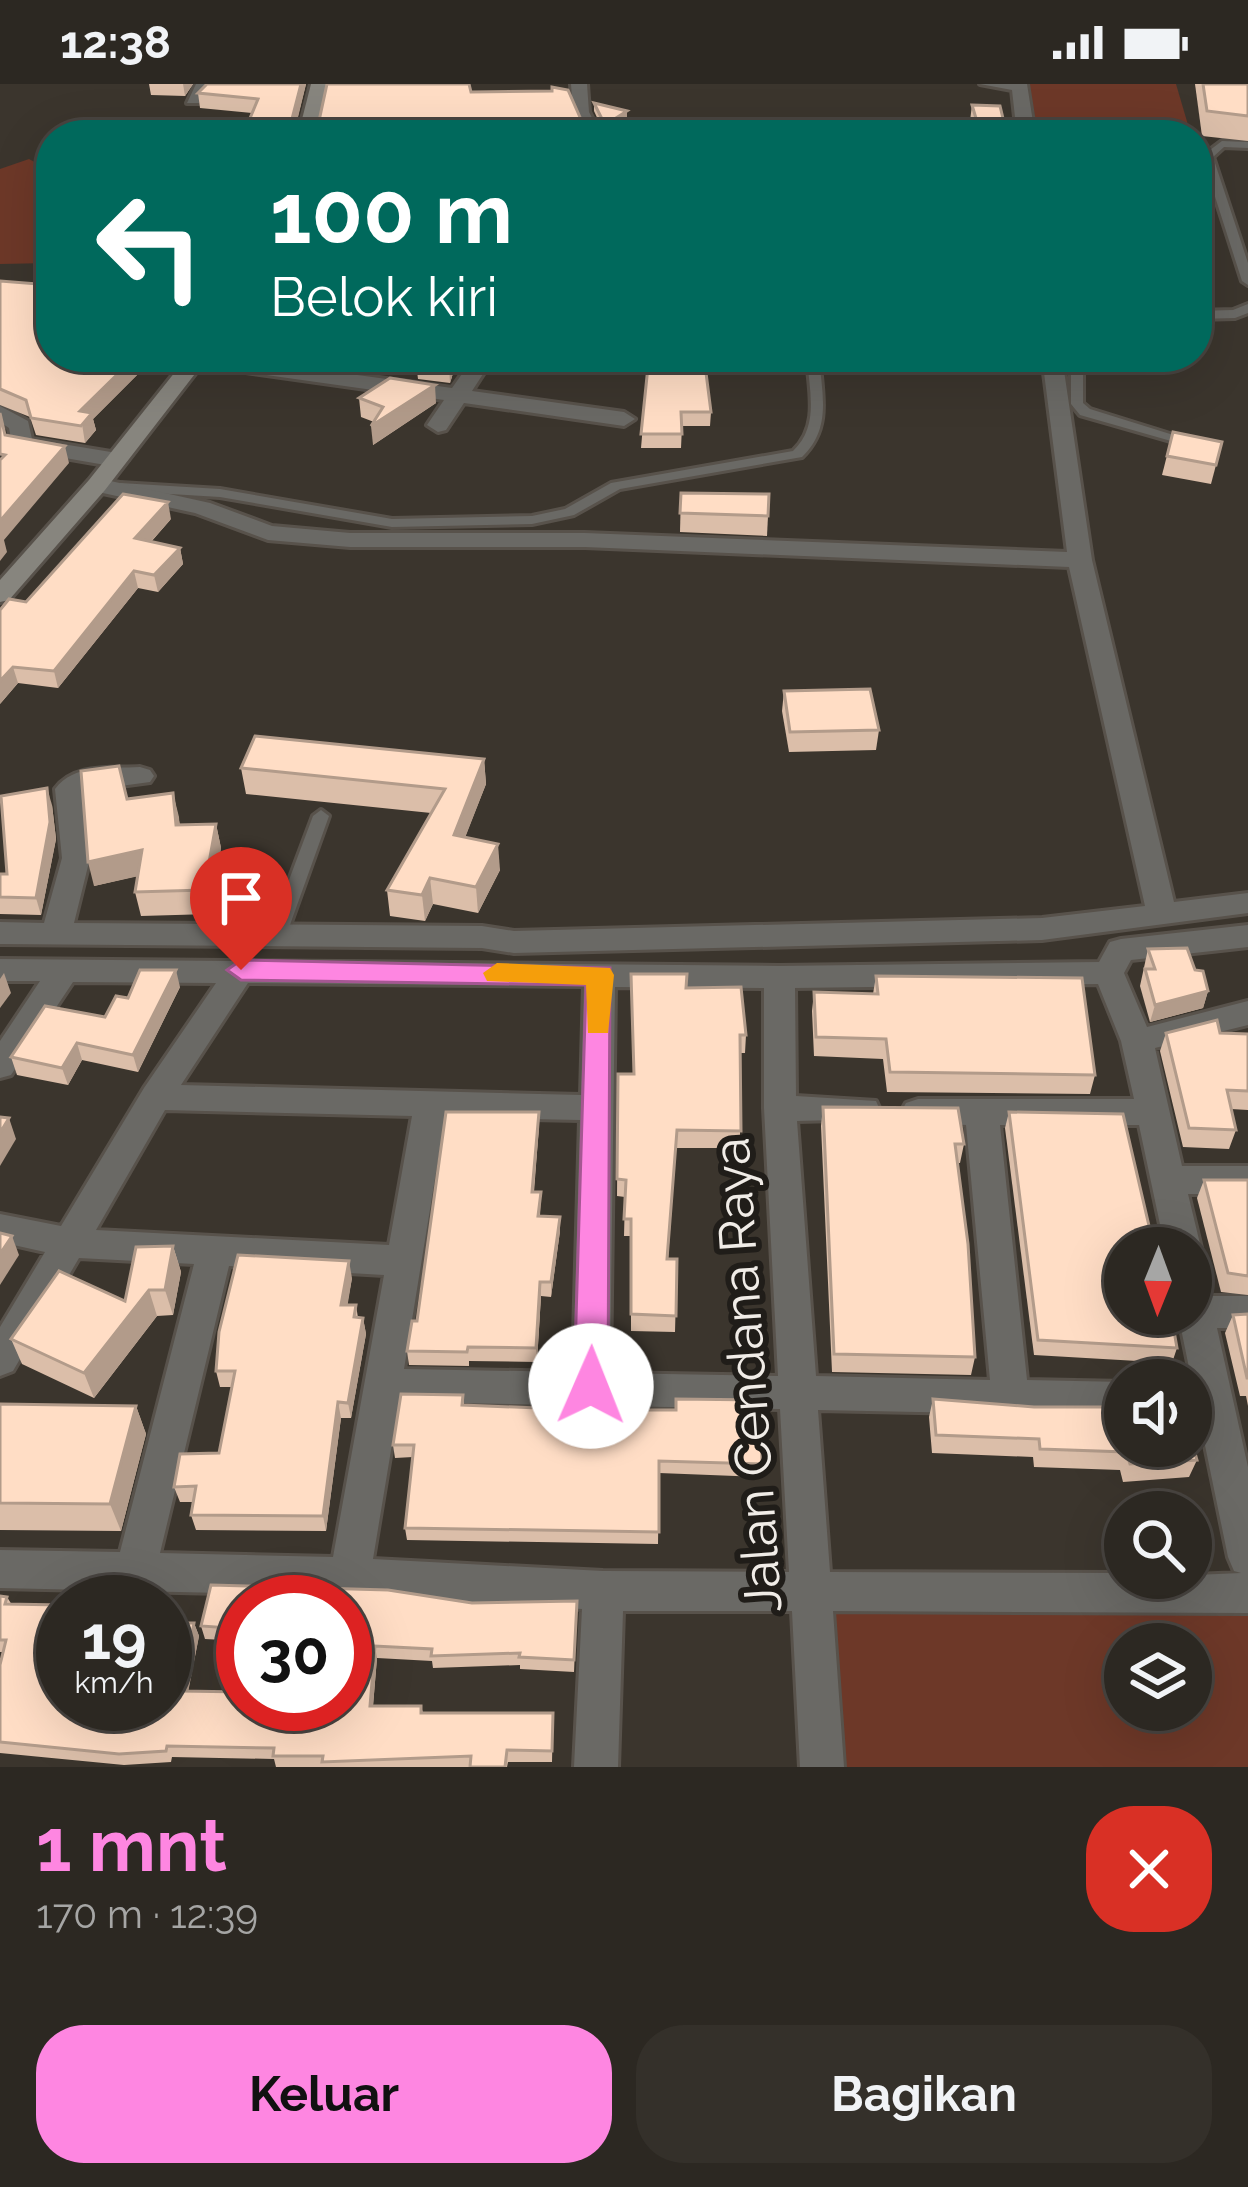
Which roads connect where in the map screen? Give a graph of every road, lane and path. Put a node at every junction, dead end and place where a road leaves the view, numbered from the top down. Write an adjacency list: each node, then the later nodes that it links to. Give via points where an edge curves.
1 (319, 84): 5 (main road)
2 (579, 84): 6 (street)
3 (988, 84): 4 (street)
4 (1020, 85): 7 (street)
5 (311, 120)
6 (585, 120)
7 (1024, 120)
8 (1248, 145): 9 (lane)
9 (1212, 152)
10 (1212, 170): 11 (lane)
11 (1244, 259): 12 (lane)
12 (1248, 281)
13 (1248, 308): 14 (lane)
14 (1212, 315)
15 (186, 372): 26 (main road)
16 (292, 372): 21 (street)
17 (473, 372): 21 (street)
18 (813, 372): 27 (lane, via 818,428 797,454 616,486 568,512 532,520 392,523 220,493)
19 (1054, 372): 28 (street)
20 (1077, 372): 25 (lane, via 1084,412)
21 (455, 396): 23 (street); 24 (street)
22 (0, 412): 26 (street, via 20,426 22,444)
23 (624, 419)
24 (439, 425)
25 (1219, 452)
26 (117, 460): 27 (main road)
27 (97, 485): 28 (street, via 202,508 268,533 350,541 585,540); 29 (main road)
28 (1080, 560): 33 (street)
29 (1, 592)
30 (140, 776): 35 (street, via 78,780 69,789 76,858)
31 (321, 816): 36 (lane)
32 (1248, 903): 33 (street)
33 (1161, 911): 36 (street, via 1042,929 514,942)
34 (0, 933): 35 (street)
35 (56, 936): 36 (street)
36 (277, 936)
37 (1248, 937): 41 (street, via 1121,950)
38 (0, 970): 40 (street)
39 (241, 970): 40 (street); 42 (street); 47 (street)
40 (63, 972): 46 (street)
41 (1109, 973): 43 (street); 45 (street)
42 (600, 975): 43 (street); 49 (street)
43 (779, 977): 50 (street, Jalan Cendana Raya)
44 (1248, 1013): 45 (street)
45 (1137, 1041): 51 (street)
46 (0, 1066)
47 (156, 1097): 48 (street); 57 (street)
48 (430, 1108): 49 (street); 59 (street)
49 (594, 1108): 64 (street)
50 (780, 1108): 52 (street); 65 (street, Jalan Cendana Raya)
51 (1152, 1112): 52 (street); 53 (street)
52 (982, 1114): 66 (street)
53 (1170, 1180): 54 (street); 55 (street)
54 (1248, 1180)
55 (1179, 1227)
56 (0, 1228): 57 (street)
57 (70, 1244): 58 (street); 62 (street)
58 (214, 1250): 59 (street); 71 (street)
59 (403, 1261): 63 (street)
60 (1212, 1305): 61 (street)
61 (1248, 1312)
62 (0, 1360)
63 (385, 1385): 64 (street); 73 (street)
64 (591, 1386): 65 (street)
65 (800, 1391): 66 (street); 77 (street, Jalan Cendana Raya)
66 (1010, 1396): 67 (street)
67 (1104, 1398)
68 (1212, 1432): 69 (street)
69 (1248, 1557)
70 (0, 1569): 71 (street)
71 (135, 1573): 72 (street)
72 (242, 1575)
73 (350, 1575)
74 (372, 1578): 75 (street)
75 (603, 1591): 77 (street); 78 (street)
76 (1248, 1593): 77 (street)
77 (813, 1595): 79 (street, Jalan Cendana Raya)
78 (596, 1767)
79 (822, 1767)

